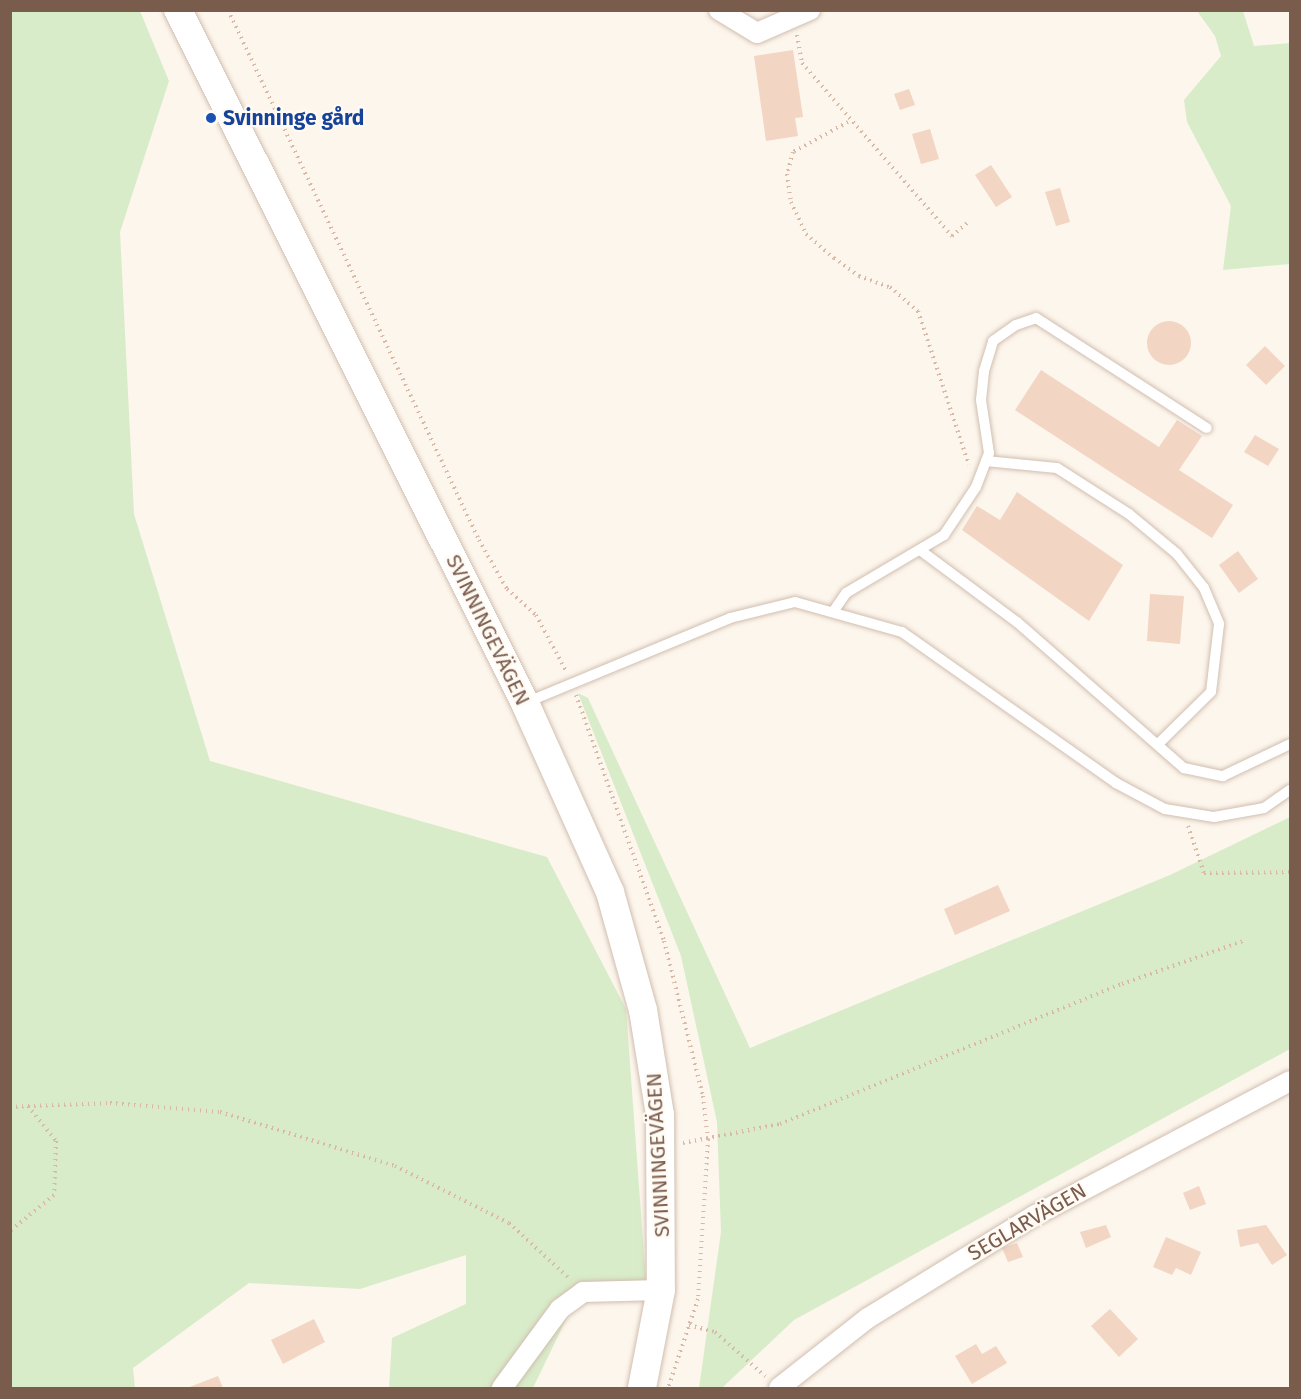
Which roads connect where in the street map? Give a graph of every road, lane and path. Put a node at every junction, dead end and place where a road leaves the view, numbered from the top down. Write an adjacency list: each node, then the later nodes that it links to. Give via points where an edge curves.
1 (178, 10): 11 (main road, SVINNINGEVÄGEN)
2 (719, 10): 3 (street, via 757,33)
3 (802, 15): 4 (path, via 802,63)
4 (848, 122): 5 (path, via 951,236); 8 (path, via 793,152 787,174 791,202 806,234 859,276 890,287 918,311)
5 (969, 221)
6 (1207, 428): 7 (lane, via 1036,318 993,341 981,400)
7 (986, 461): 8 (lane); 12 (lane, via 1057,468 1137,520 1177,554 1204,588 1219,624 1211,692)
8 (976, 488): 9 (lane, via 944,535)
9 (920, 550): 10 (lane, via 846,593); 12 (lane, via 1017,622)
10 (835, 609): 11 (lane, via 795,602 730,618); 15 (lane, via 902,632 1116,783 1165,809)
11 (525, 703): 21 (main road, SVINNINGEVÄGEN, via 610,892 629,952 653,1062)
12 (1158, 744): 13 (lane, via 1184,768 1223,776)
13 (1290, 744)
14 (1290, 790): 15 (lane, via 1264,808 1214,817)
15 (1183, 812): 16 (path, via 1204,873)
16 (1290, 872)
17 (1243, 941): 21 (path, via 1122,984 780,1124)
18 (1290, 1081): 29 (street, SEGLARVÄGEN, via 1034,1216 868,1318)
19 (28, 1106): 20 (path); 22 (path, via 56,1141 54,1195); 24 (path, via 110,1103 220,1112 395,1166 509,1223)
20 (10, 1107)
21 (661, 1148): 23 (main road, SVINNINGEVÄGEN)
22 (10, 1231)
23 (661, 1290): 24 (street); 27 (main road, SVINNINGEVÄGEN)
24 (583, 1292): 26 (street, via 560,1309)
25 (689, 1325): 28 (path, via 715,1332 764,1370)
26 (502, 1389)
27 (642, 1389)
28 (767, 1389)
29 (779, 1389)

